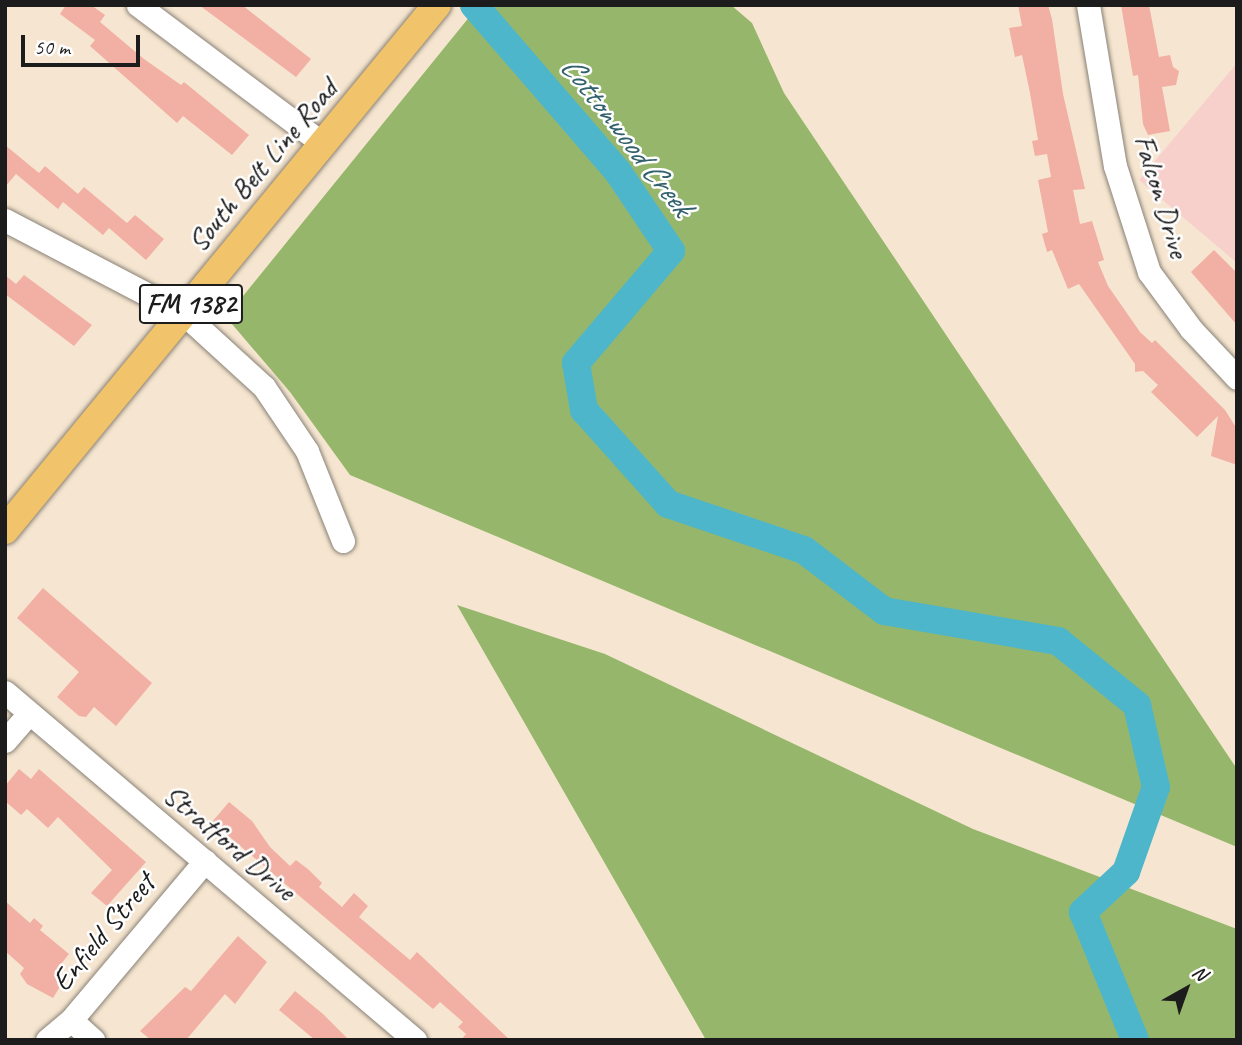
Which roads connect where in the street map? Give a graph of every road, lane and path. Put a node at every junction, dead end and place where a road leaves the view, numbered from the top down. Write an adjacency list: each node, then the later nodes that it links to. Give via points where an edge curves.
1 (138, 5): 4 (street)
2 (437, 5): 4 (main road, South Belt Line Road / FM 1382)
3 (1088, 5): 7 (street, Falcon Drive, via 1115,166 1149,272 1191,329)
4 (322, 143): 6 (main road, South Belt Line Road / FM 1382)
5 (5, 220): 6 (street)
6 (183, 313): 8 (main road, South Belt Line Road / FM 1382); 9 (street, via 264,387 307,451)
7 (1237, 378)
8 (5, 530)
9 (344, 541)
10 (5, 692): 11 (street, Stratford Drive)
11 (29, 713): 12 (street); 13 (street, Stratford Drive)
12 (5, 741)
13 (205, 861): 14 (street, Enfield Street); 17 (street, Stratford Drive)
14 (71, 1020): 15 (street, Enfield Street); 16 (street)
15 (47, 1040)
16 (93, 1040)
17 (415, 1040)

